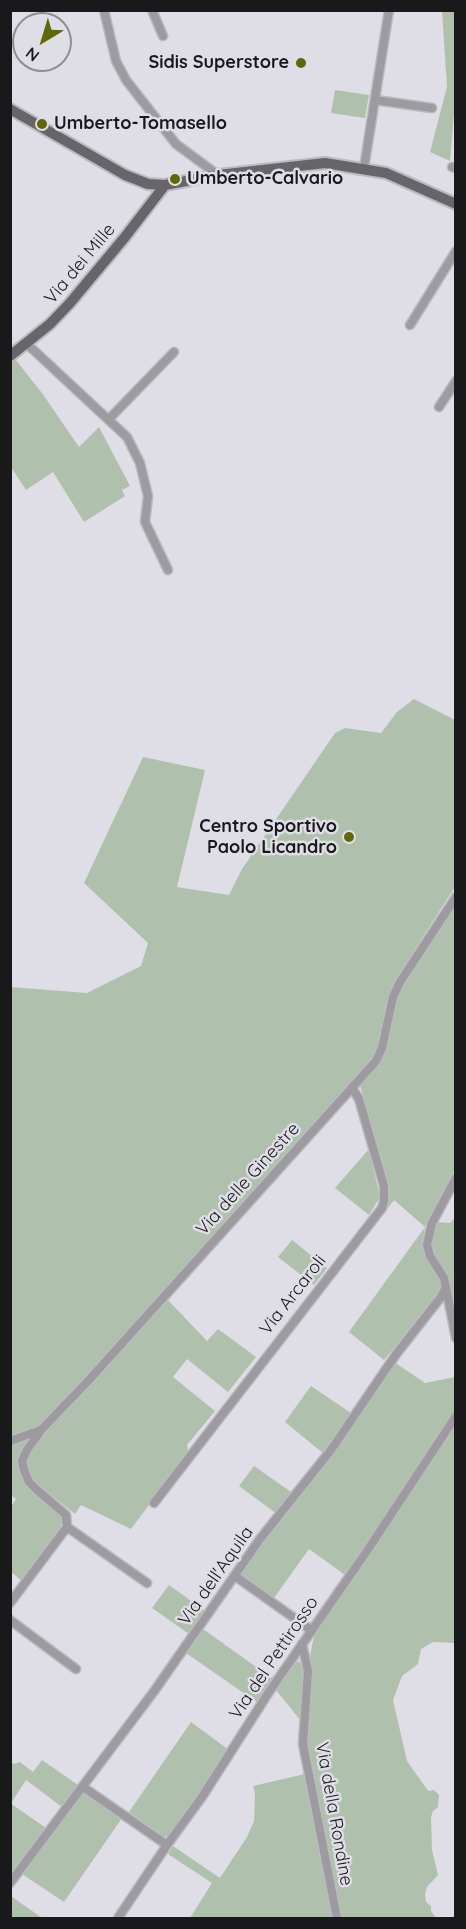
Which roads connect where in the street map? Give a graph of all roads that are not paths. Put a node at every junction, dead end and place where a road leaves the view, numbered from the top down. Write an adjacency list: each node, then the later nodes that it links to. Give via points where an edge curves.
1 (104, 10): 8 (street, via 121,72 176,144)
2 (152, 10): 4 (street)
3 (389, 10): 5 (street)
4 (163, 36)
5 (375, 100): 6 (street); 9 (street)
6 (432, 108)
7 (10, 109): 12 (main road, via 125,175 148,184)
8 (199, 162): 10 (street); 11 (street)
9 (364, 168): 10 (main road, via 326,163); 13 (main road, via 398,178)
10 (218, 175): 11 (main road)
11 (199, 179): 12 (main road)
12 (165, 185): 16 (main road, Via dei Mille, via 70,303)
13 (456, 204)
14 (456, 251): 15 (street)
15 (410, 325)
16 (27, 344): 18 (main road, Via dei Mille); 21 (street)
17 (174, 352): 21 (street)
18 (10, 356)
19 (456, 381): 20 (street)
20 (439, 407)
21 (109, 419): 22 (street, via 128,436 140,463 148,496 146,522)
22 (168, 570)
23 (456, 897): 24 (street, Via delle Ginestre, via 400,982 380,1055)
24 (352, 1088): 31 (street, Via delle Ginestre); 33 (street, Via Arcaroli, via 359,1099 384,1186 382,1208)
25 (456, 1178): 26 (street, via 432,1223 427,1245)
26 (446, 1287): 27 (street, Via dell'Aquila); 28 (street)
27 (431, 1308): 28 (street, via 442,1306); 35 (street, Via dell'Aquila, via 331,1450)
28 (452, 1311): 29 (street)
29 (456, 1338)
30 (456, 1416): 39 (street, Via del Pettirosso)
31 (41, 1430): 32 (street, Via delle Ginestre); 34 (street, via 22,1461 37,1490 66,1515)
32 (10, 1441)
33 (154, 1503)
34 (67, 1527): 36 (street); 37 (street)
35 (235, 1576): 39 (street); 42 (street, Via dell'Aquila)
36 (147, 1583)
37 (10, 1603)
38 (10, 1620): 41 (street)
39 (311, 1630): 40 (street, Via del Pettirosso)
40 (302, 1644): 43 (street, Via del Pettirosso); 46 (street, Via della Rondine, via 308,1671 303,1744)
41 (76, 1669)
42 (83, 1786): 43 (street); 44 (street, Via dell'Aquila)
43 (167, 1845): 45 (street, Via del Pettirosso)
44 (10, 1883)
45 (118, 1918)
46 (337, 1918)

